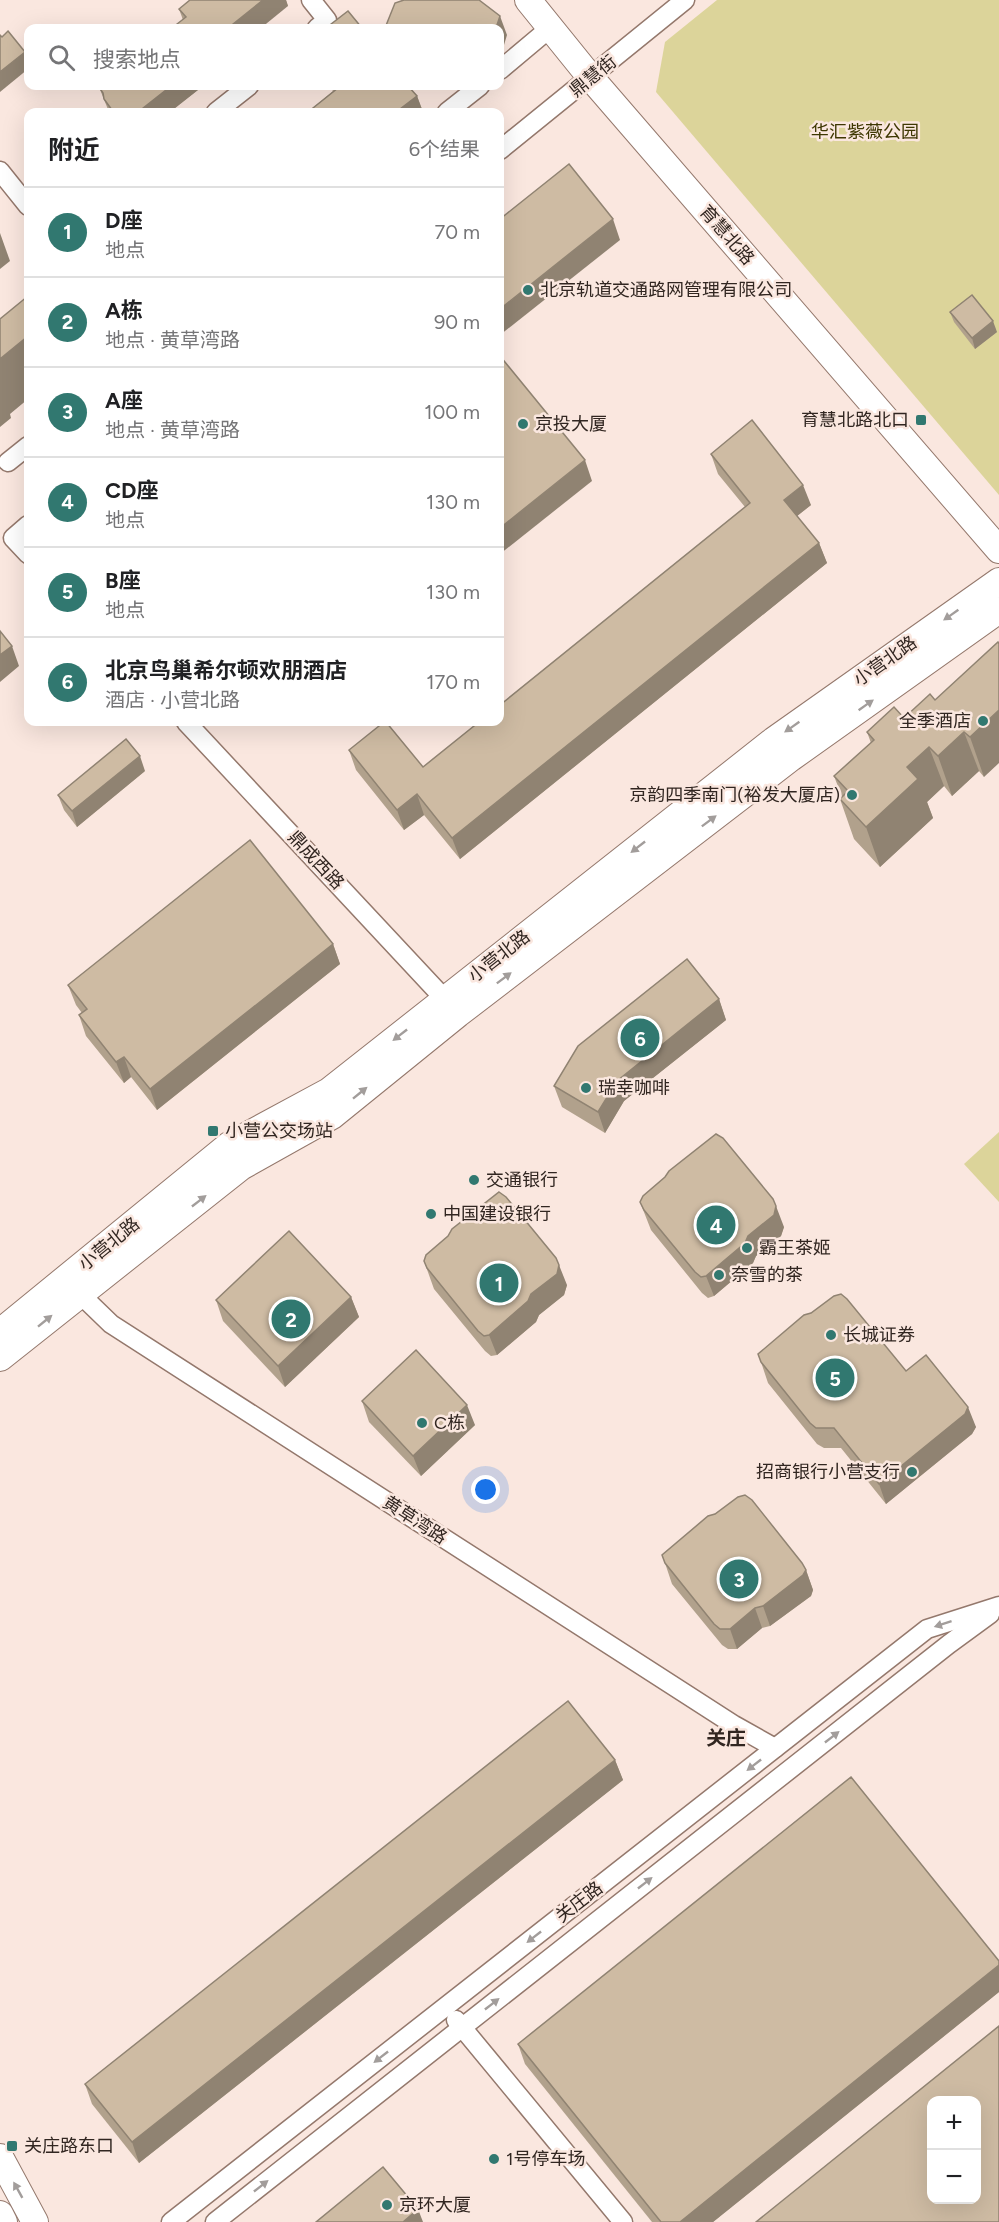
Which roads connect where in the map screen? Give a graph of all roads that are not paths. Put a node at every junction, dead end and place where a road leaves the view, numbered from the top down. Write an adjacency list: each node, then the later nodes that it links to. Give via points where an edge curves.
1 (311, 0): 4 (street, via 327,20)
2 (528, 0): 5 (street, 育慧北路)
3 (685, 0): 7 (street, 鼎慧街)
4 (322, 24)
5 (550, 28): 6 (street); 7 (street, 育慧北路)
6 (504, 67)
7 (591, 78): 12 (street, 鼎慧街); 19 (street, 育慧北路)
8 (244, 90): 10 (street)
9 (475, 90): 11 (street)
10 (221, 108)
11 (452, 108)
12 (504, 147)
13 (0, 171): 14 (street)
14 (24, 201)
15 (24, 449): 16 (street)
16 (8, 462)
17 (24, 528): 18 (street, via 13,537)
18 (24, 549)
19 (999, 549)
20 (999, 581): 23 (street, 小营北路, one-way to 23, via 774,740)
21 (999, 610): 23 (street, 小营北路, one-way to 21)
22 (190, 726): 23 (street, 鼎成西路)
23 (452, 1006): 24 (street, 小营北路, via 329,1091 229,1145)
24 (70, 1288): 25 (street, 小营北路); 26 (street, 小营北路, one-way to 24); 28 (street, 黄草湾路, via 111,1324)
25 (0, 1332)
26 (0, 1358)
27 (999, 1607): 28 (street, 关庄路, one-way to 28, via 927,1629); 30 (street, 关庄路, one-way to 27)
28 (775, 1748): 29 (street, 关庄路, one-way to 29)
29 (445, 2007): 30 (street); 35 (street, 关庄路, one-way to 35)
30 (462, 2028): 36 (street, 关庄路, one-way to 30); 37 (street)
31 (0, 2157): 34 (street, one-way to 31)
32 (0, 2214): 33 (street)
33 (4, 2222)
34 (35, 2222)
35 (171, 2222)
36 (215, 2222)
37 (623, 2222)

